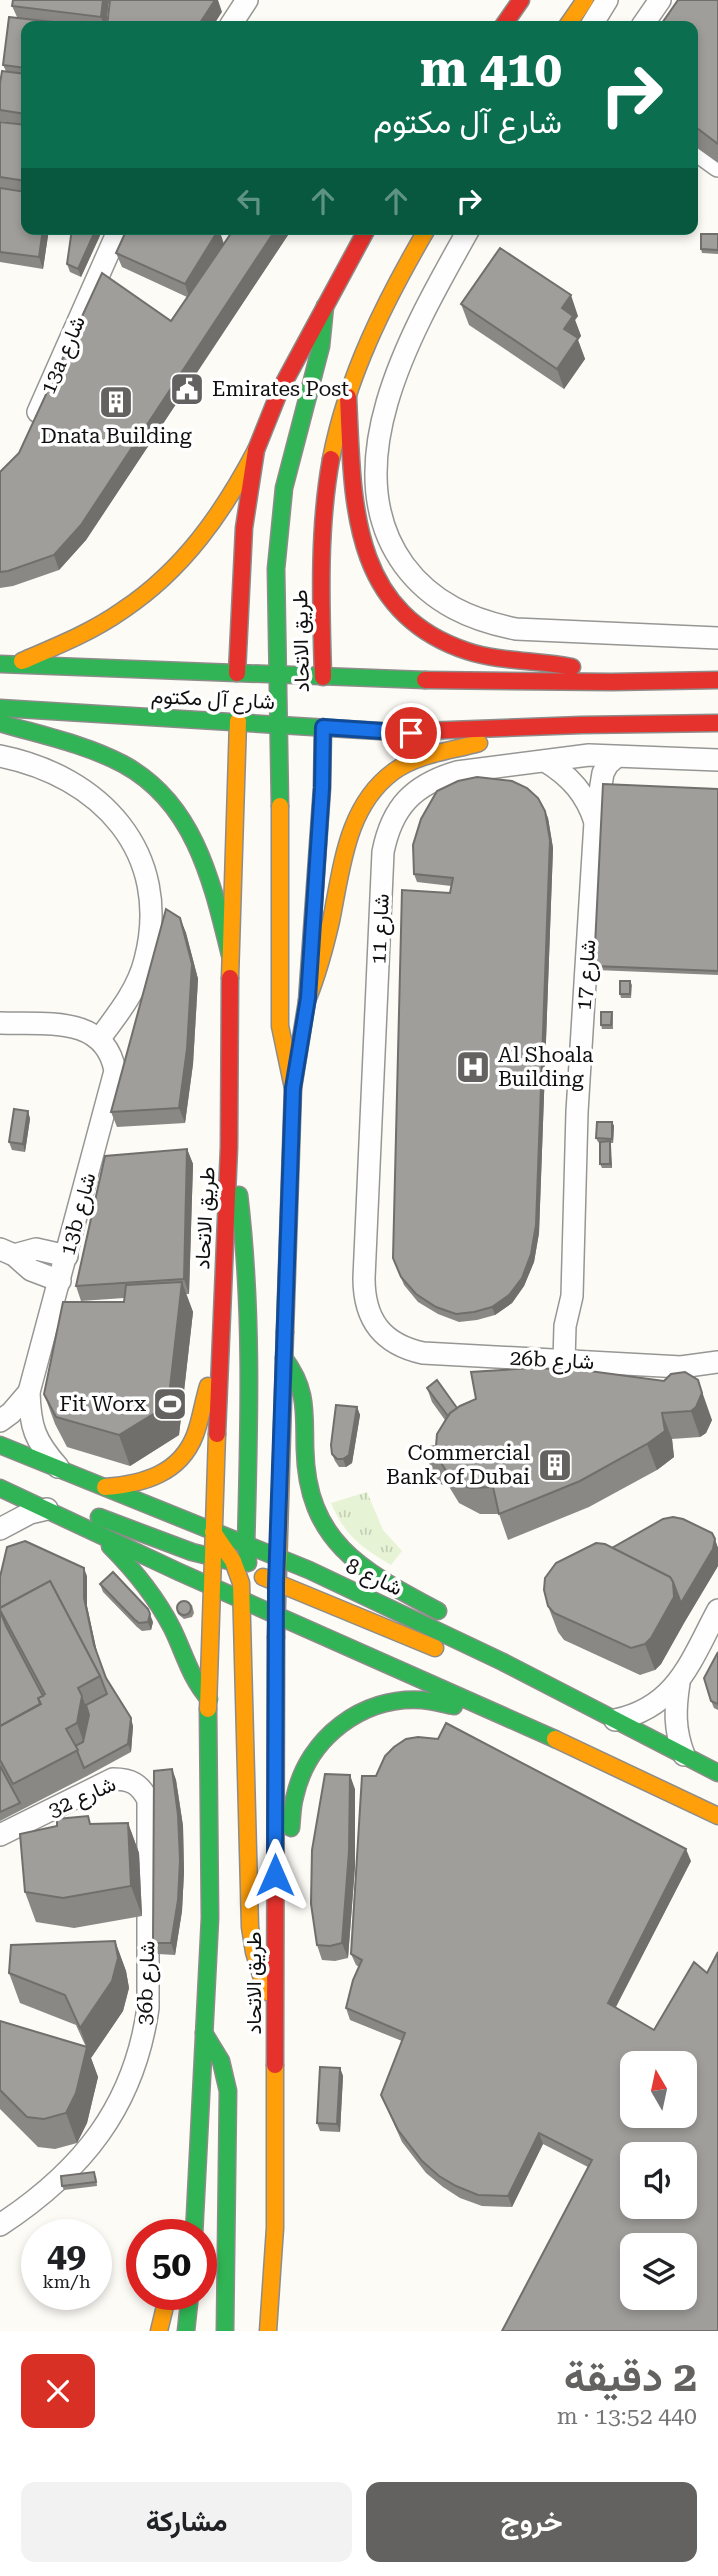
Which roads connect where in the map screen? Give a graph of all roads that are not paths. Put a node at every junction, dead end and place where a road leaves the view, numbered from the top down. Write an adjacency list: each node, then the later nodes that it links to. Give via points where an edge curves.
1 (247, 0): 6 (street)
2 (521, 0): 7 (main road)
3 (585, 0): 8 (main road)
4 (607, 0): 9 (street)
5 (660, 0): 10 (street)
6 (233, 21)
7 (506, 21)
8 (570, 21)
9 (595, 21)
10 (645, 21)
11 (698, 152): 12 (street)
12 (718, 166)
13 (115, 235): 19 (street, 13a شارع)
14 (364, 235): 17 (main road)
15 (423, 235): 18 (main road, طريق الاتحاد, via 403,269)
16 (466, 235): 21 (street, via 411,340 381,427 375,488 394,551 432,594 486,623 516,629)
17 (325, 306): 20 (main road, via 280,390); 23 (main road, via 321,345 291,454 279,524)
18 (348, 397): 26 (main road, via 358,532 379,585 396,607 441,642 468,652 558,663); 27 (main road, طريق الاتحاد, via 335,438 322,551)
19 (29, 434)
20 (256, 450): 22 (main road, via 222,513 177,568 97,626); 24 (main road, via 245,515)
21 (718, 639)
22 (8, 664): 24 (main road, شارع آل مكتوم)
23 (277, 674): 24 (main road, شارع آل مكتوم); 27 (main road, شارع آل مكتوم); 33 (main road)
24 (237, 679)
25 (718, 680): 26 (main road, شارع آل مكتوم)
26 (612, 682): 27 (main road, شارع آل مكتوم)
27 (323, 684)
28 (0, 708): 29 (main road, شارع آل مكتوم)
29 (238, 715): 33 (main road, شارع آل مكتوم); 40 (main road, طريق الاتحاد)
30 (323, 721): 33 (main road, شارع آل مكتوم); 34 (main road, شارع آل مكتوم, via 411,733); 41 (main road, طريق الاتحاد)
31 (0, 723): 40 (main road, via 118,761 171,800 210,872)
32 (718, 723): 34 (main road, شارع آل مكتوم)
33 (278, 724): 44 (main road, via 280,1026)
34 (511, 729): 41 (main road, via 410,763 366,799 349,836 326,943)
35 (0, 755): 43 (street, via 64,777 91,793 113,815 144,869 151,920 145,962 133,990)
36 (616, 757): 37 (street, شارع 11); 38 (street, شارع 11, via 589,755); 39 (street, شارع 17, via 603,773)
37 (718, 760)
38 (545, 761): 39 (street, شارع 17, via 576,785); 49 (street, شارع 11, via 438,777 406,800 395,815 383,852 364,1295 368,1312 389,1340)
39 (595, 822): 52 (street, شارع 17, via 577,1112 572,1296 565,1326)
40 (230, 955): 45 (main road, طريق الاتحاد)
41 (308, 998): 44 (main road, طريق الاتحاد)
42 (0, 1023): 43 (street, via 64,1026)
43 (100, 1038): 47 (street, 13b شارع, via 113,1059 113,1084)
44 (293, 1088): 51 (main road, طريق الاتحاد)
45 (229, 1147): 50 (main road, طريق الاتحاد); 68 (main road, via 239,1192 249,1289)
46 (7, 1252): 47 (street, via 36,1249); 48 (street, via 32,1270)
47 (67, 1256): 48 (street, 13b شارع)
48 (60, 1281): 56 (street, 13b شارع)
49 (424, 1353): 52 (street, 26b شارع)
50 (221, 1354): 60 (main road, via 185,1454 158,1477); 65 (main road, طريق الاتحاد)
51 (284, 1358): 67 (main road, طريق الاتحاد); 74 (main road, via 305,1396 306,1477 312,1502 338,1546 377,1579 456,1621)
52 (572, 1362): 54 (street, 26b شارع)
53 (718, 1362): 54 (street, 26b شارع)
54 (681, 1367): 55 (street, 26b شارع)
55 (718, 1376)
56 (29, 1392): 57 (street, 13b شارع); 59 (street, 13b شارع, via 37,1439)
57 (0, 1421)
58 (0, 1445): 59 (main road, شارع 8)
59 (58, 1467): 60 (main road, شارع 8)
60 (105, 1487): 65 (main road, شارع 8)
61 (0, 1488): 62 (main road)
62 (47, 1509): 63 (street); 64 (main road); 66 (main road, via 101,1517)
63 (0, 1529)
64 (92, 1531): 70 (main road); 76 (main road, via 146,1586)
65 (214, 1532): 66 (main road, طريق الاتحاد); 68 (main road, شارع 8)
66 (213, 1558): 68 (main road); 70 (main road, طريق الاتحاد)
67 (277, 1558): 68 (main road, شارع 8); 69 (main road, طريق الاتحاد); 74 (main road, شارع 8)
68 (243, 1562): 69 (main road); 70 (main road); 71 (main road); 73 (main road)
69 (276, 1584): 73 (main road, طريق الاتحاد); 74 (main road, via 433,1647)
70 (211, 1585): 71 (main road); 76 (main road, طريق الاتحاد)
71 (242, 1598): 73 (main road); 85 (main road, via 250,1927 260,1976)
72 (718, 1610): 75 (street)
73 (277, 1614): 78 (main road); 84 (main road, طريق الاتحاد)
74 (503, 1662): 77 (main road, شارع 8)
75 (679, 1683): 77 (street, via 646,1711); 79 (street, via 675,1727)
76 (209, 1699): 86 (main road, طريق الاتحاد)
77 (615, 1720): 79 (main road, شارع 8)
78 (543, 1733): 82 (main road); 84 (main road, via 501,1726 450,1705 416,1699 370,1707 339,1724 312,1752 300,1775 292,1806 290,1862)
79 (684, 1755): 80 (main road, شارع 8)
80 (718, 1773)
81 (149, 1811): 83 (street, شارع 32, via 148,1800 135,1782 113,1779); 88 (street, 36b شارع, via 148,2008 133,2073 119,2104 79,2160)
82 (718, 1816)
83 (0, 1835)
84 (275, 1901): 85 (main road, طريق الاتحاد)
85 (275, 2013): 94 (main road, طريق الاتحاد, via 275,2228)
86 (204, 2033): 87 (main road, طريق الاتحاد); 93 (main road, via 221,2061 228,2091)
87 (195, 2219)
88 (0, 2225)
89 (164, 2310): 91 (main road)
90 (188, 2310): 92 (main road)
91 (159, 2331)
92 (186, 2331)
93 (225, 2331)
94 (268, 2331)

